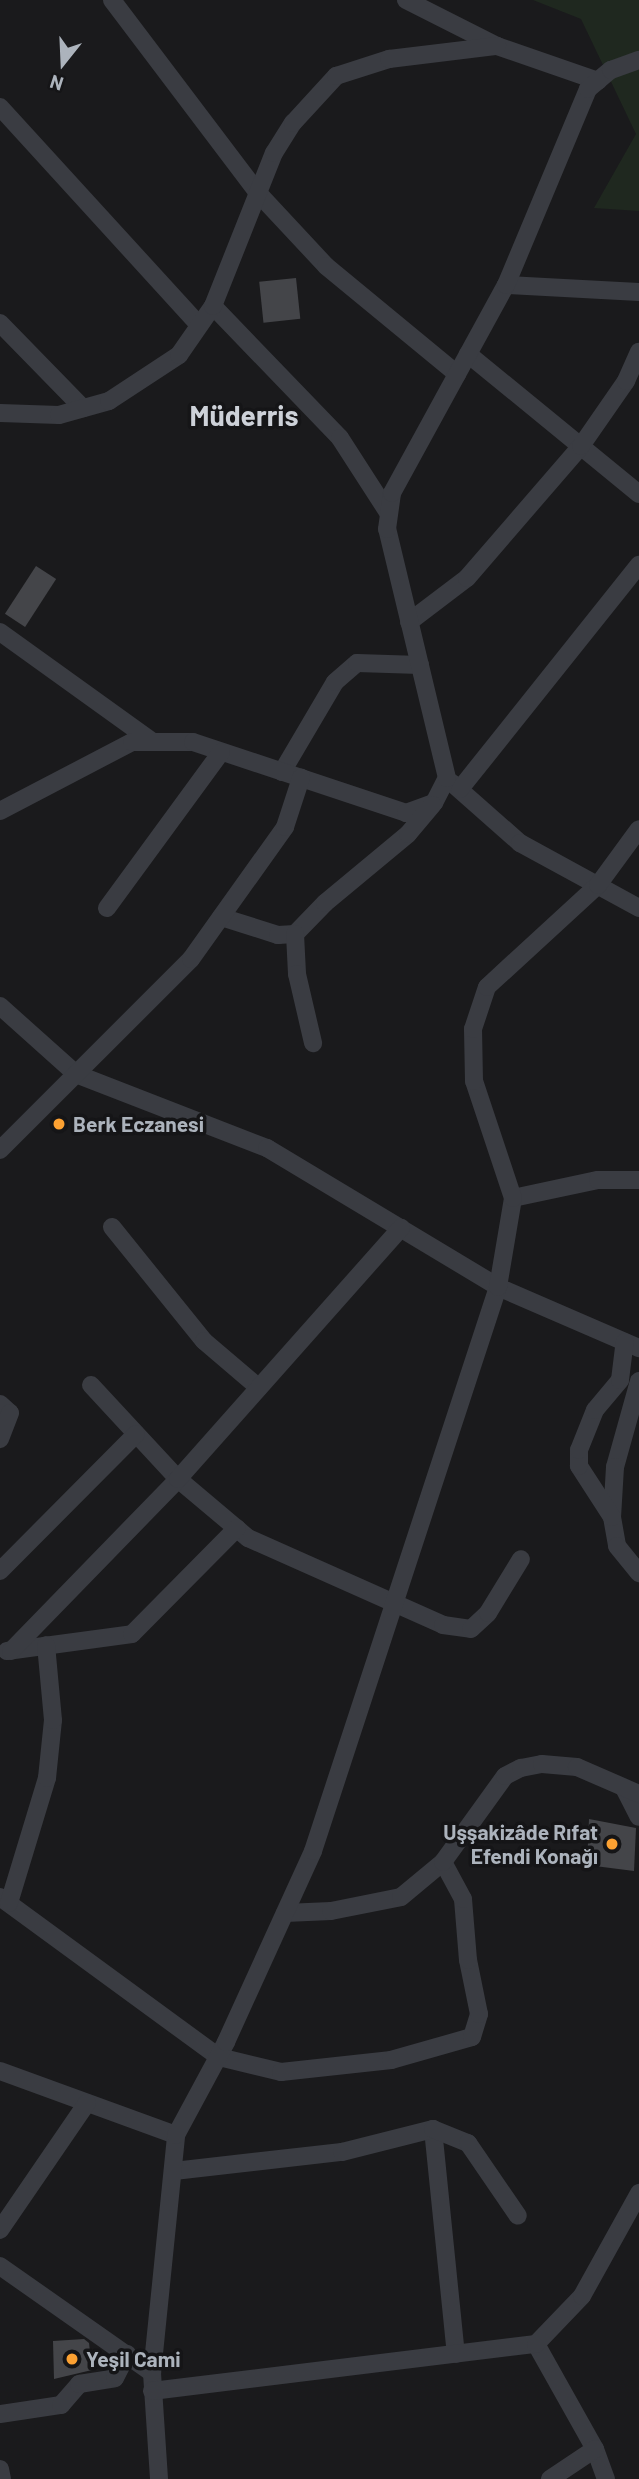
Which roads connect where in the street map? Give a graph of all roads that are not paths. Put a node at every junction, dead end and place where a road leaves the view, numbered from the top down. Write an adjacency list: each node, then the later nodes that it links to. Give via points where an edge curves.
1 (112, 0): 7 (street)
2 (406, 0): 3 (street)
3 (497, 46): 5 (street); 7 (street, via 389,59 336,76 293,123 274,153)
4 (639, 60): 5 (street)
5 (598, 81): 8 (street, via 588,89)
6 (0, 107): 12 (street)
7 (258, 193): 10 (street); 15 (street, via 326,267)
8 (506, 285): 9 (street); 14 (street)
9 (639, 292)
10 (213, 306): 12 (street); 20 (street, via 340,438)
11 (0, 323): 16 (street)
12 (200, 325): 16 (street, via 179,355 109,401)
13 (639, 352): 18 (street, via 626,381)
14 (468, 354): 15 (street); 18 (street)
15 (457, 374): 20 (street, via 391,493)
16 (83, 408): 17 (street, via 59,415)
17 (0, 413)
18 (581, 446): 19 (street); 22 (street, via 467,578)
19 (639, 494)
20 (389, 514): 22 (street, via 387,529)
21 (639, 565): 29 (street)
22 (409, 622): 24 (street)
23 (3, 637): 25 (street)
24 (420, 665): 27 (street, via 357,663 335,682); 29 (street)
25 (153, 742): 26 (street, via 193,742); 31 (street, via 132,742)
26 (220, 752): 27 (street); 34 (street)
27 (282, 772): 28 (street)
28 (301, 778): 30 (street, via 407,813); 36 (street, via 285,827)
29 (453, 784): 30 (street); 33 (street, via 520,843)
30 (434, 803): 37 (street, via 408,834)
31 (0, 811)
32 (639, 829): 33 (street)
33 (598, 885): 35 (street); 43 (street, via 486,987 473,1029 474,1081)
34 (107, 908)
35 (639, 908)
36 (221, 917): 37 (street, via 278,935); 40 (street, via 191,959)
37 (295, 934): 39 (street, via 298,974)
38 (0, 1006): 40 (street)
39 (313, 1043)
40 (76, 1074): 41 (street); 45 (street, via 267,1148)
41 (0, 1150)
42 (639, 1180): 43 (street, via 598,1181)
43 (513, 1198): 46 (street)
44 (113, 1227): 50 (street, via 204,1341)
45 (401, 1228): 46 (street); 50 (street)
46 (498, 1287): 47 (street); 60 (street)
47 (632, 1345): 55 (street, via 620,1380 595,1410 579,1450 579,1466)
48 (639, 1381): 55 (street, via 615,1467)
49 (91, 1385): 52 (street)
50 (259, 1388): 54 (street)
51 (0, 1404): 53 (street, via 10,1413)
52 (136, 1434): 54 (street); 58 (street)
53 (0, 1439)
54 (178, 1479): 56 (street); 62 (street)
55 (612, 1517): 59 (street, via 617,1546)
56 (237, 1528): 60 (street, via 248,1538); 61 (street, via 132,1634)
57 (521, 1559): 60 (street, via 488,1614 471,1629 443,1625)
58 (0, 1571)
59 (639, 1573)
60 (393, 1601): 67 (street, via 313,1852)
61 (46, 1646): 62 (street); 66 (street, via 53,1720 47,1778)
62 (6, 1652)
63 (632, 1792): 64 (street); 65 (street, via 577,1768 541,1764 521,1768 505,1776)
64 (639, 1816)
65 (443, 1862): 67 (street, via 401,1897 331,1911); 68 (street, via 463,1899 479,2014 472,2037 391,2060 281,2072)
66 (4, 1900): 68 (street)
67 (285, 1913): 68 (street)
68 (219, 2057): 72 (street)
69 (0, 2071): 70 (street)
70 (87, 2103): 72 (street); 76 (street)
71 (433, 2129): 73 (street, via 342,2152); 75 (street, via 468,2143); 80 (street)
72 (176, 2135): 73 (street)
73 (174, 2171): 81 (street)
74 (639, 2193): 78 (street, via 582,2296)
75 (518, 2216)
76 (0, 2230)
77 (0, 2266): 79 (street)
78 (536, 2344): 80 (street); 83 (street)
79 (127, 2354): 81 (street); 82 (street, via 115,2378 79,2384 61,2405)
80 (456, 2354): 81 (street)
81 (152, 2382): 86 (street)
82 (0, 2414)
83 (595, 2449): 87 (street); 88 (street)
84 (0, 2469): 85 (street)
85 (2, 2479)
86 (159, 2479)
87 (550, 2479)
88 (606, 2479)

